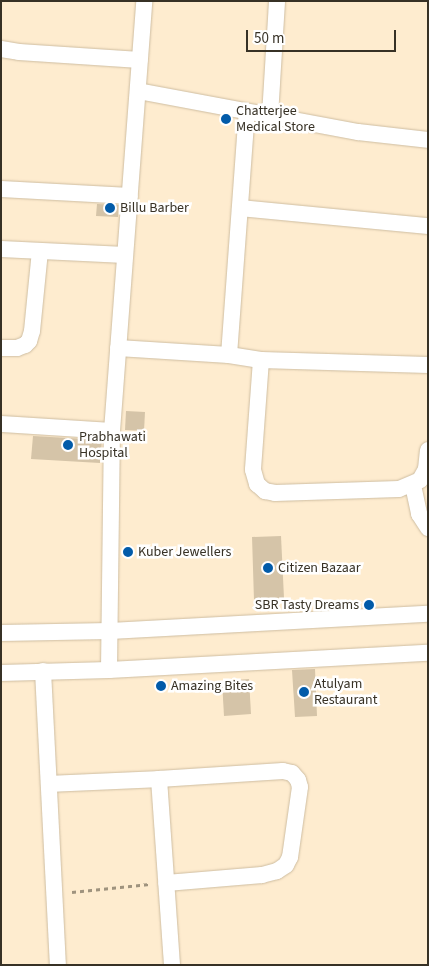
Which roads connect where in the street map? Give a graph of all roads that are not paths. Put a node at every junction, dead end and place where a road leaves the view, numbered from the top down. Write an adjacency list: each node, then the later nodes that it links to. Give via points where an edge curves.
1 (144, 1): 4 (street)
2 (277, 1): 7 (street)
3 (1, 49): 4 (street)
4 (140, 60): 5 (street)
5 (138, 92): 6 (street); 10 (street)
6 (247, 112): 7 (street); 11 (street)
7 (270, 116): 8 (street, via 358,132)
8 (428, 140)
9 (1, 189): 10 (street)
10 (130, 196): 15 (street)
11 (240, 208): 12 (street); 18 (street)
12 (428, 226)
13 (1, 249): 14 (street)
14 (40, 251): 15 (street); 16 (street, via 29,341 26,346)
15 (125, 255): 17 (street)
16 (1, 348)
17 (118, 348): 18 (street); 22 (street)
18 (230, 355): 19 (street)
19 (262, 360): 20 (street); 24 (street, via 253,470 257,484 265,491 399,489)
20 (428, 365)
21 (1, 424): 22 (street)
22 (112, 431): 27 (street)
23 (428, 450): 24 (street, via 426,469)
24 (413, 485): 25 (street, via 419,514)
25 (428, 528)
26 (428, 614): 27 (street)
27 (110, 631): 28 (street); 30 (street)
28 (1, 634)
29 (428, 653): 30 (street)
30 (109, 670): 31 (street)
31 (43, 671): 32 (street); 34 (street)
32 (1, 672)
33 (159, 778): 34 (street); 35 (street); 35 (street, via 284,771 292,773 300,787 286,865 262,876)
34 (50, 784): 36 (street)
35 (166, 883): 37 (street)
36 (58, 965)
37 (172, 965)

